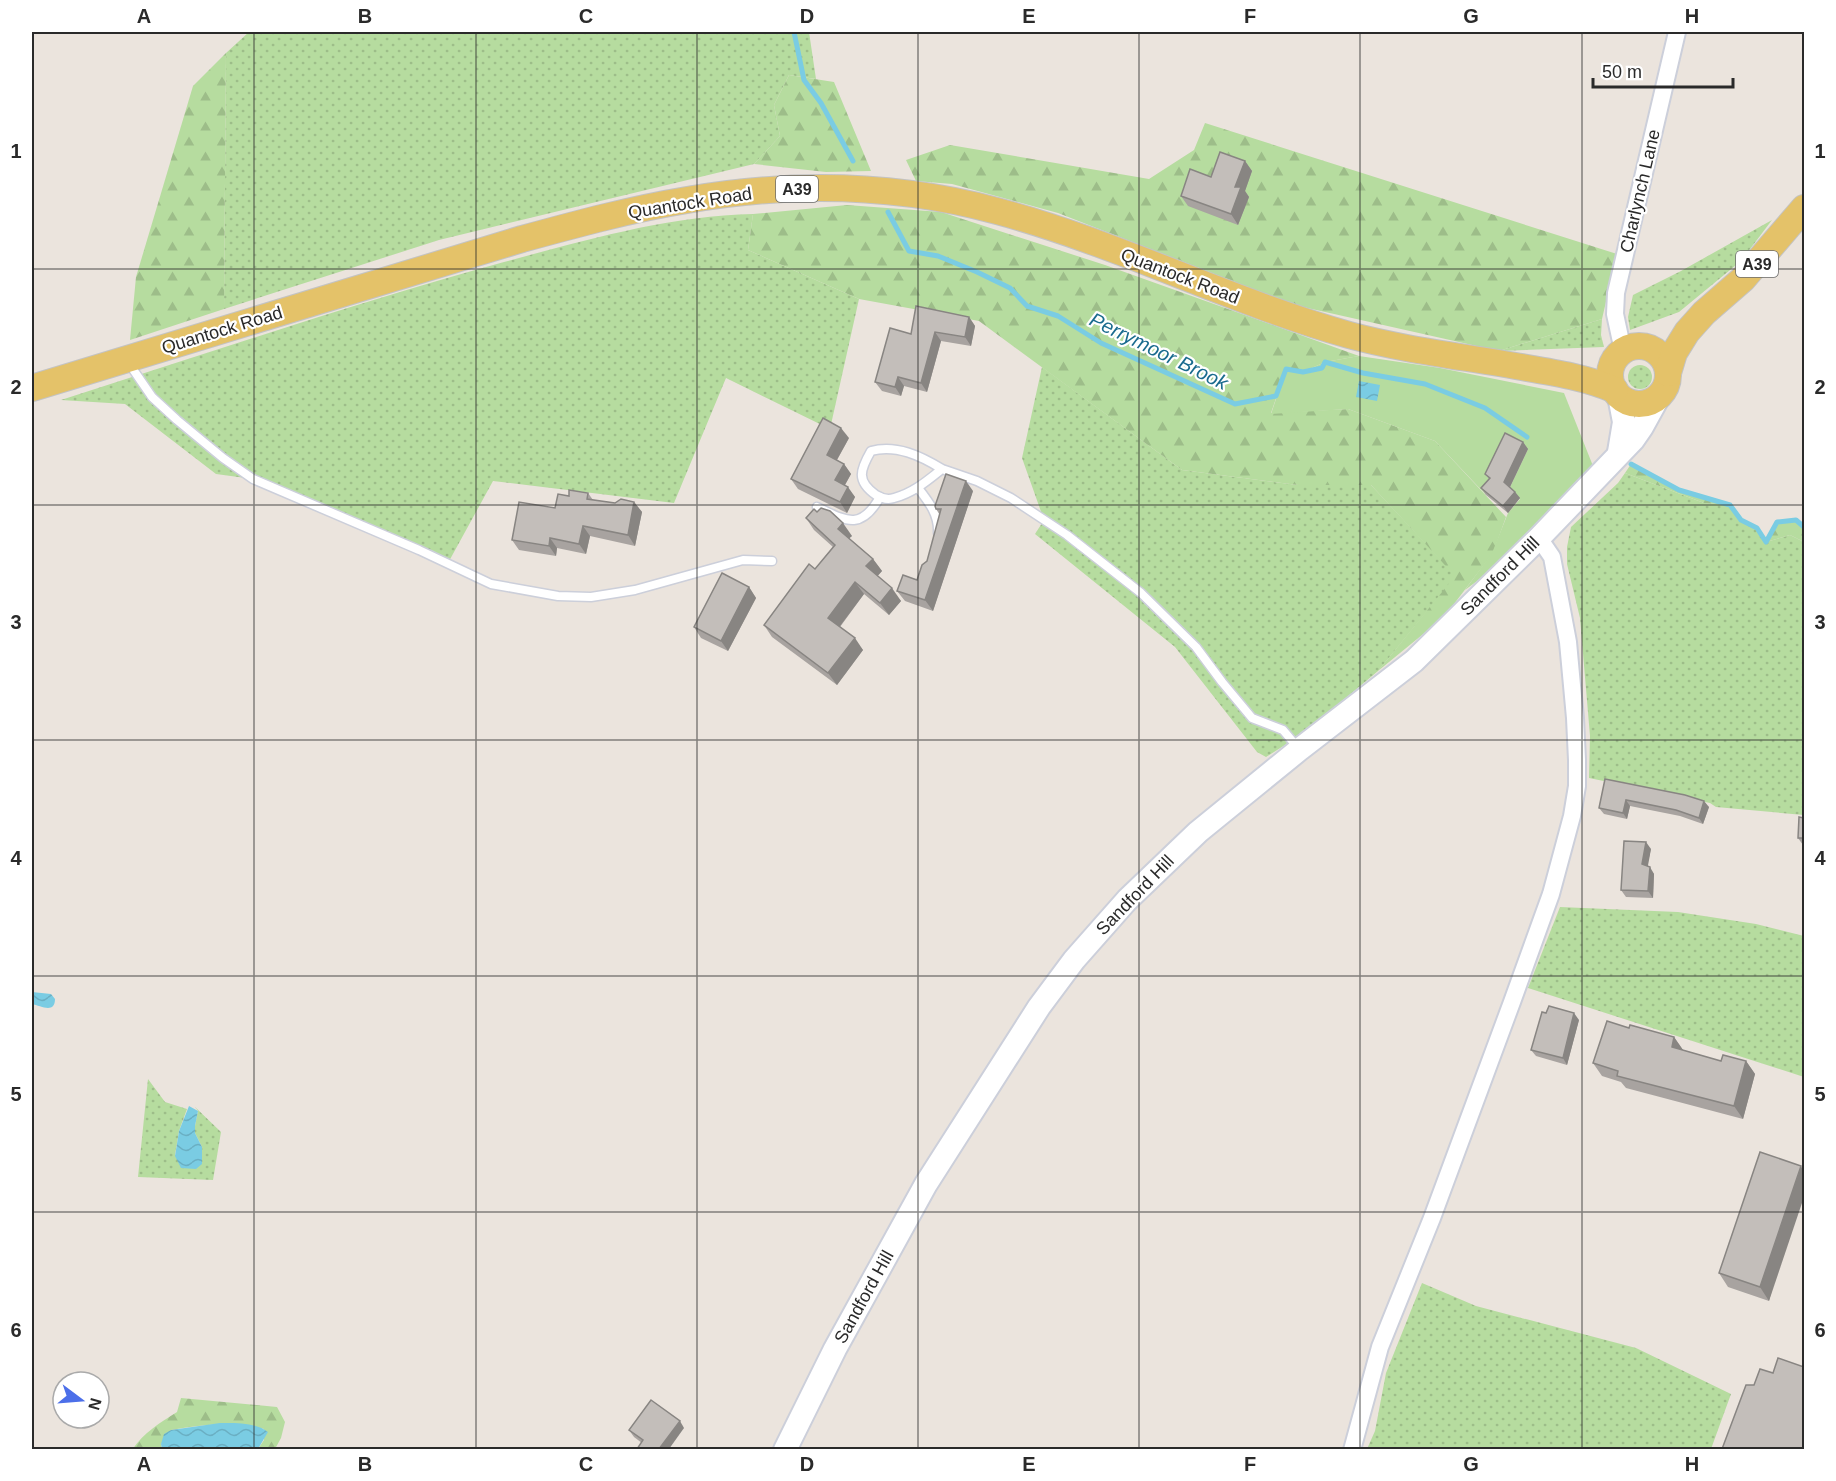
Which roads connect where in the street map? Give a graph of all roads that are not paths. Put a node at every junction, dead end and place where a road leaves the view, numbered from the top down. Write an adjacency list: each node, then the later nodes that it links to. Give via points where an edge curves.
1 (1677, 32): 4 (street, Charlynch Lane, via 1617,293 1615,315)
2 (1804, 208): 3 (main road, A39, via 1743,279)
3 (1704, 313): 4 (main road, A39); 6 (main road, A39, via 1674,353)
4 (1626, 352): 6 (main road, via 1652,349 1666,363); 7 (main road, Quantock Road / A39); 9 (main road, via 1612,367 1610,379)
5 (126, 359): 7 (main road, Quantock Road / A39, via 591,220 688,200 819,188 890,191 978,206 1063,231 1254,304 1349,334 1425,352); 8 (main road, Quantock Road / A39); 18 (lane, via 152,397 253,479 491,584 558,596 591,597 635,590 743,560)
6 (1668, 373): 10 (main road, A39)
7 (1563, 375): 9 (main road, Quantock Road / A39, via 1600,384)
8 (32, 388)
9 (1617, 393): 10 (main road, A39, via 1631,403); 11 (main road, via 1624,422)
10 (1658, 398): 11 (main road, Sandford Hill, via 1633,440)
11 (1619, 452): 16 (main road, Sandford Hill)
12 (942, 470): 13 (lane); 14 (lane, via 924,458 903,452 882,448 871,451 861,476 866,488); 19 (lane, via 1011,498 1094,556 1141,593 1196,647 1252,718 1283,730)
13 (918, 488): 14 (lane, via 891,499); 17 (lane, via 932,506 939,524)
14 (880, 497): 15 (lane, via 873,511 855,521 841,519)
15 (818, 507)
16 (1539, 538): 19 (main road, Sandford Hill, via 1414,661); 21 (street, via 1552,557 1568,642 1577,760 1572,816 1551,894 1512,1002 1380,1347)
17 (938, 542)
18 (772, 561)
19 (1300, 749): 20 (main road, Sandford Hill, via 1198,832 1127,900 1046,998 926,1184)
20 (785, 1449)
21 (1352, 1449)

